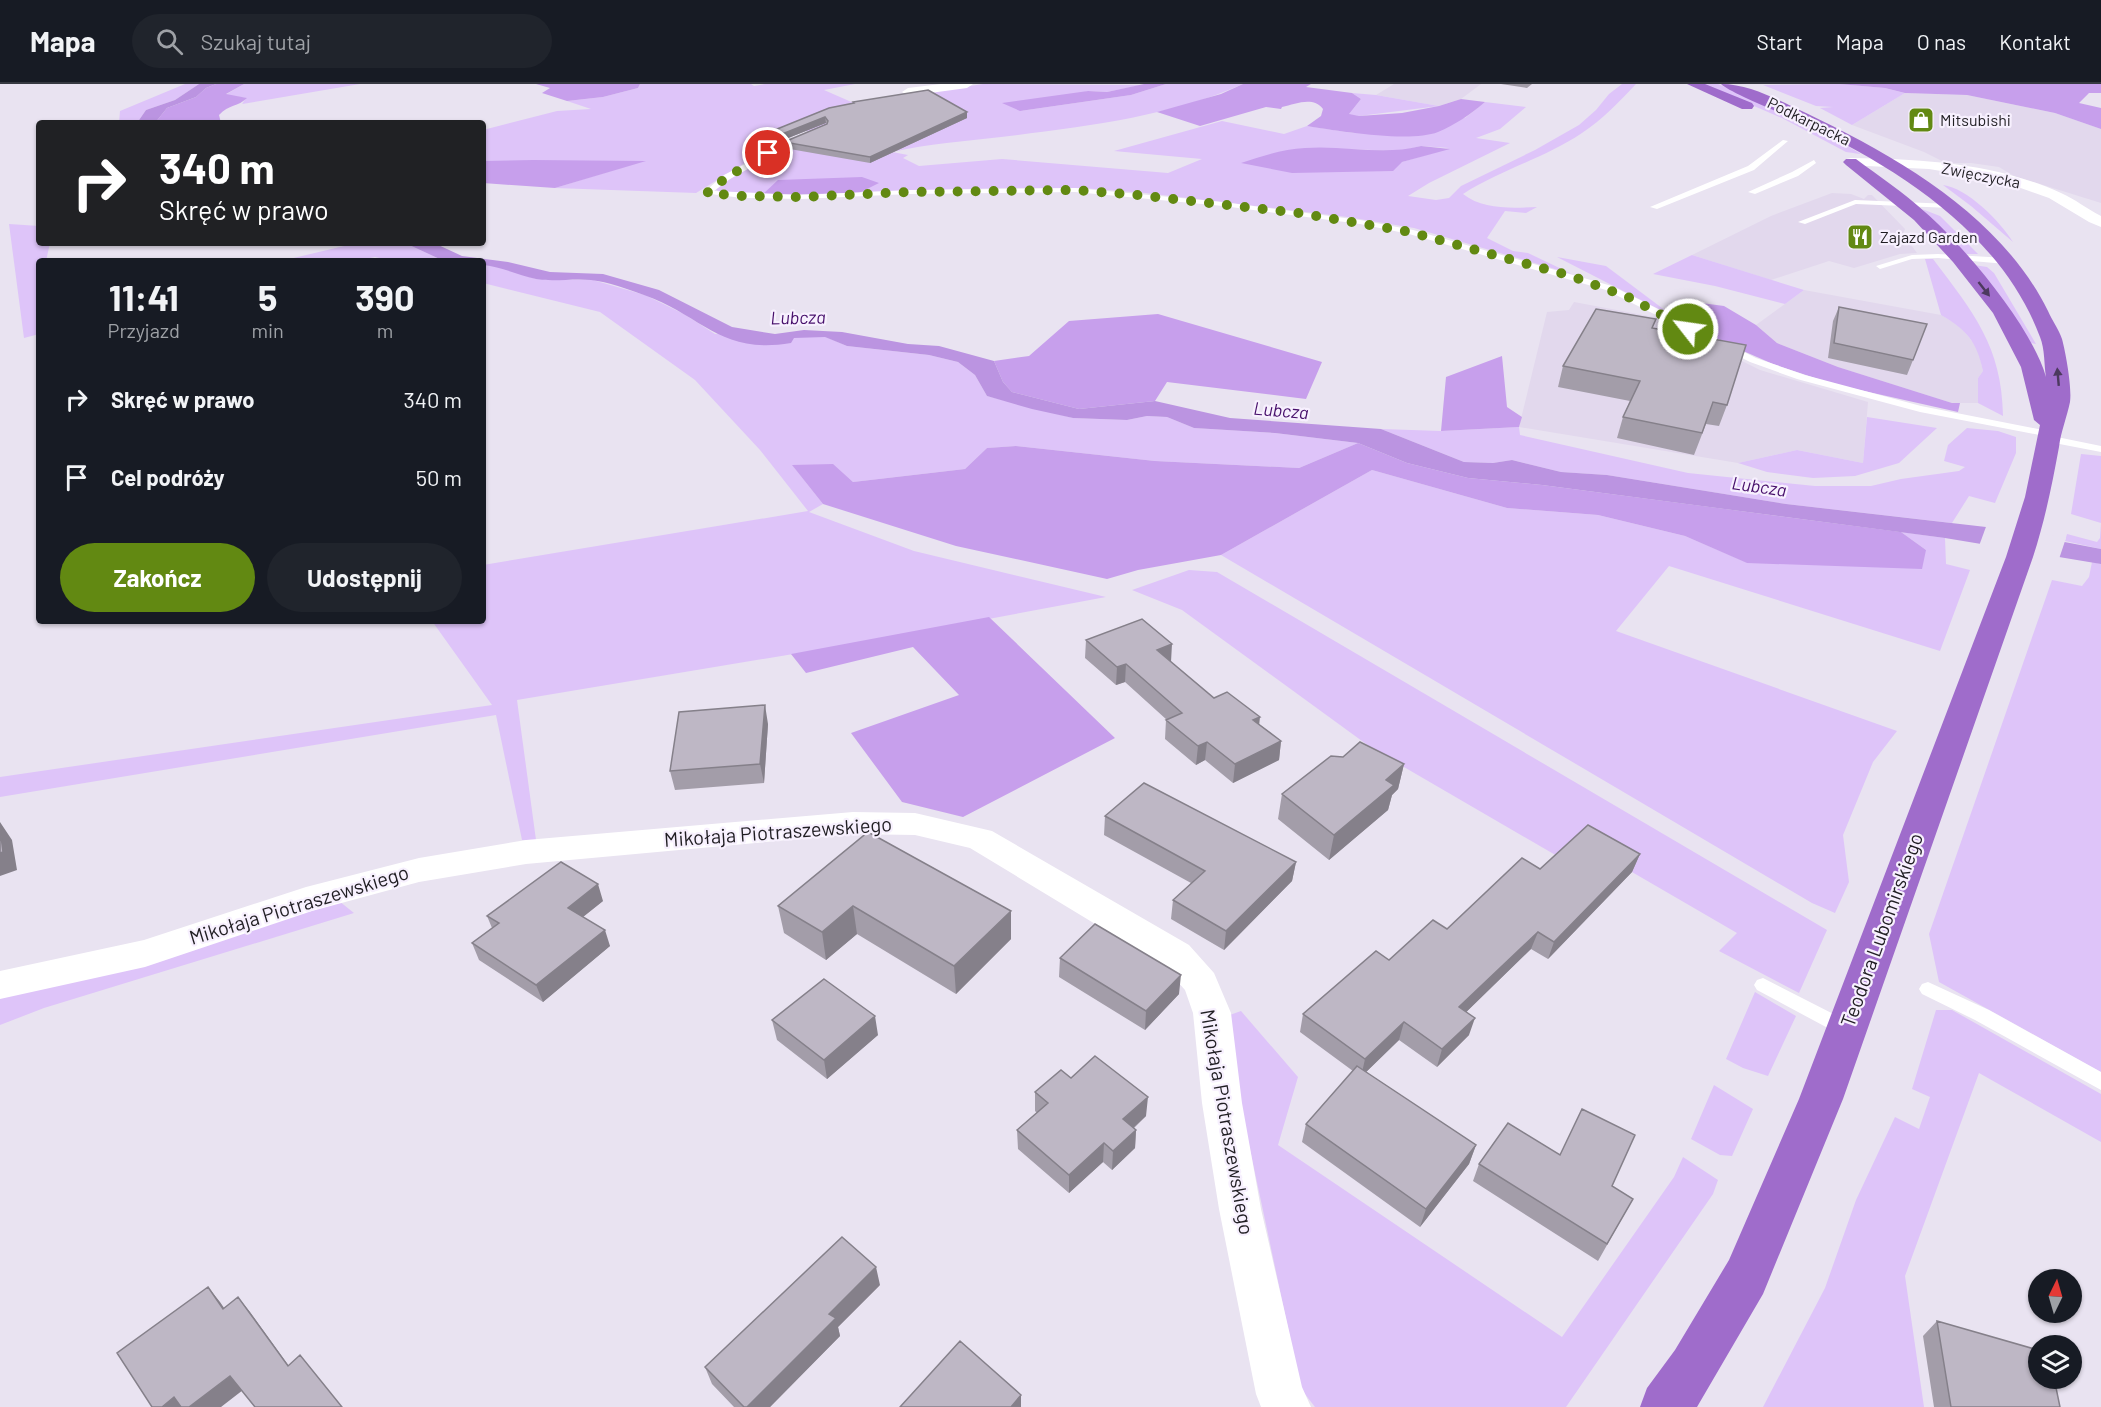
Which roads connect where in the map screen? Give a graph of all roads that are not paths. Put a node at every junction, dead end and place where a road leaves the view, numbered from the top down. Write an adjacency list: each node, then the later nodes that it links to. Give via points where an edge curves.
1 (967, 84): 4 (street)
2 (1694, 84): 5 (highway, Podkarpacka)
3 (1728, 84): 10 (highway, Podkarpacka, via 1805,117)
4 (908, 93)
5 (1791, 128)
6 (812, 132): 20 (lane, via 753,161 707,193 801,197 1075,190 1246,206 1360,222 1410,232 1609,288 1753,360 1801,377 1920,409)
7 (1785, 141): 14 (lane, via 1750,168)
8 (1847, 159): 10 (street, Podkarpacka); 12 (highway, Podkarpacka)
9 (1814, 162): 11 (lane)
10 (1888, 163): 13 (highway, Podkarpacka); 16 (street, Zwięczycka, via 2000,176 2056,196)
11 (1752, 192)
12 (1907, 204): 13 (lane); 15 (lane, via 1855,202); 17 (highway, Podkarpacka)
13 (1950, 206): 18 (highway, Podkarpacka)
14 (1654, 207)
15 (1802, 222)
16 (2101, 222)
17 (1959, 258): 18 (lane); 19 (lane, via 1912,257); 20 (highway, Podkarpacka, one-way to 20, via 2002,311 2019,339 2032,367)
18 (2006, 261): 20 (highway, Podkarpacka, one-way to 18, via 2060,396 2055,348 2032,294)
19 (1880, 266)
20 (2049, 436): 21 (lane); 25 (highway, Teodora Lubomirskiego, via 2038,496 2012,582)
21 (2101, 449)
22 (0, 985): 27 (street, Mikołaja Piotraszewskiego, via 145,952 306,900 419,870 526,852 854,822 915,824 980,839 1176,956 1201,982 1212,1013 1240,1209 1280,1394)
23 (1763, 985): 25 (lane)
24 (1928, 989): 26 (lane)
25 (1846, 1029): 28 (highway, Teodora Lubomirskiego, via 1746,1277)
26 (2101, 1082)
27 (1287, 1407)
28 (1666, 1407)

